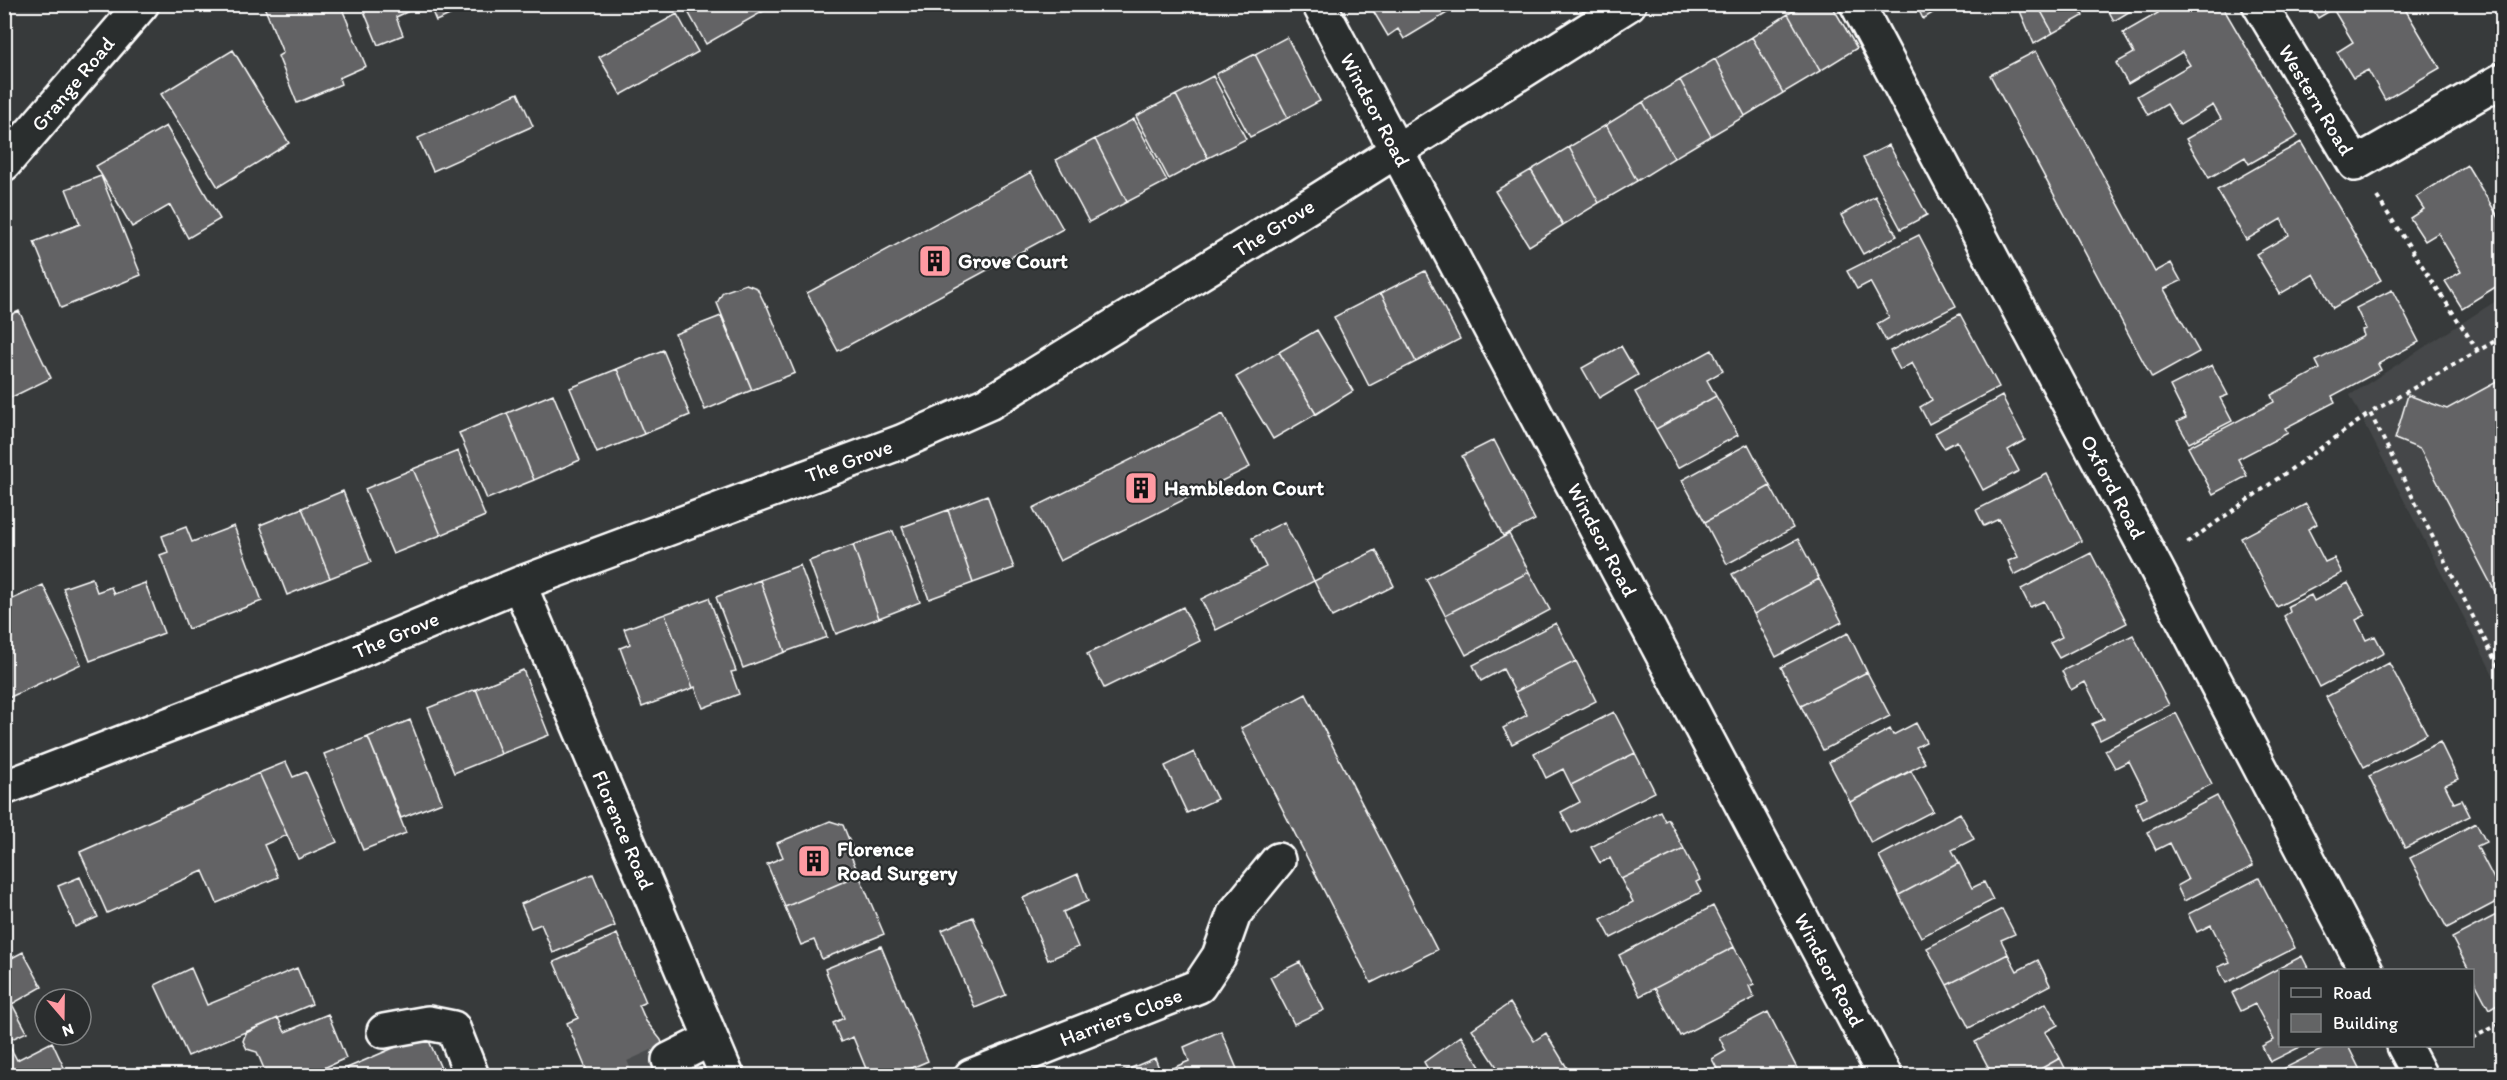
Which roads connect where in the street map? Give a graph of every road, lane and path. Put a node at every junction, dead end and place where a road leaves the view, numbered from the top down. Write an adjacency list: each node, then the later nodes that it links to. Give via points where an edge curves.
1 (1319, 4): 7 (street, Windsor Road)
2 (1629, 4): 7 (street, The Grove)
3 (1857, 4): 13 (street, Oxford Road)
4 (2259, 4): 9 (street, Western Road)
5 (134, 8): 8 (street, Grange Road)
6 (2502, 80): 9 (street)
7 (1395, 150): 14 (street, The Grove, via 989,403 901,442); 28 (street, Windsor Road)
8 (5, 164)
9 (2355, 164): 11 (path)
10 (2502, 337): 11 (path)
11 (2478, 351): 12 (path)
12 (2370, 413): 13 (path); 15 (path)
13 (2155, 566): 18 (street, Oxford Road)
14 (519, 584): 16 (street, The Grove, via 338,660); 22 (street, Florence Road)
15 (2502, 674)
16 (4, 788)
17 (1278, 860): 27 (street, Harriers Close, via 1234,914 1220,956 1199,986)
18 (2365, 969)
19 (2502, 1023): 21 (path)
20 (384, 1031): 25 (street, via 428,1023 453,1028)
21 (2474, 1037)
22 (711, 1039): 24 (street); 26 (street, Florence Road)
23 (2405, 1047): 29 (street)
24 (669, 1060)
25 (472, 1076)
26 (727, 1076)
27 (971, 1076)
28 (1885, 1076)
29 (2420, 1076)

